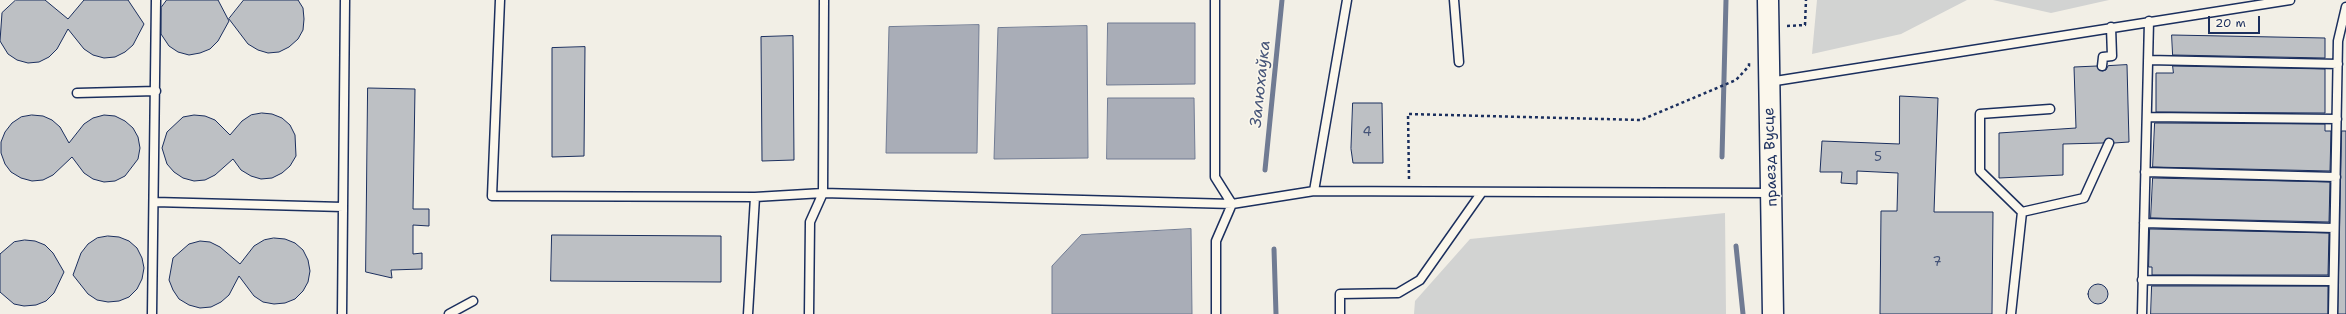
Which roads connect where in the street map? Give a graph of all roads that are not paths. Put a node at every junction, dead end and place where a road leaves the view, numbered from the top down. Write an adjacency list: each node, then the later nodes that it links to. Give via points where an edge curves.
1 (156, 0): 18 (lane)
2 (345, 0): 33 (lane)
3 (500, 0): 30 (lane, via 492,196)
4 (824, 0): 28 (lane)
5 (1215, 0): 32 (lane, via 1215,177)
6 (1347, 0): 26 (lane)
7 (1454, 0): 14 (lane)
8 (1768, 0): 17 (street, праезд Вусце)
9 (2290, 0): 11 (lane)
10 (2346, 7): 15 (lane, via 2338,41)
11 (2149, 21): 12 (lane); 13 (lane)
12 (2111, 27): 16 (lane, via 2112,56 2103,57); 17 (lane)
13 (2148, 60): 15 (lane); 21 (lane)
14 (1460, 62)
15 (2338, 64): 22 (lane)
16 (2102, 66)
17 (1768, 82): 29 (street, праезд Вусце)
18 (156, 91): 19 (lane); 31 (lane)
19 (77, 93)
20 (2050, 109): 34 (lane, via 1980,114 1980,171)
21 (2146, 117): 22 (lane); 24 (lane)
22 (2337, 119): 25 (lane)
23 (2109, 143): 34 (lane, via 2084,198)
24 (2145, 172): 25 (lane); 35 (lane)
25 (2336, 177): 36 (lane)
26 (1314, 191): 27 (lane); 32 (lane)
27 (1482, 192): 29 (lane); 46 (lane, via 1420,280 1398,293 1340,294)
28 (823, 193): 30 (lane); 32 (lane); 44 (lane, via 810,222)
29 (1773, 193): 47 (street, праезд Вусце)
30 (756, 197): 43 (lane)
31 (155, 202): 33 (lane); 40 (lane)
32 (1232, 204): 45 (lane, via 1216,241)
33 (343, 207): 41 (lane)
34 (2022, 212): 48 (lane)
35 (2144, 223): 36 (lane); 37 (lane)
36 (2334, 228): 38 (lane)
37 (2142, 280): 38 (lane); 49 (lane)
38 (2333, 281): 50 (lane)
39 (473, 301): 42 (lane)
40 (152, 314)
41 (342, 314)
42 (449, 314)
43 (748, 314)
44 (809, 314)
45 (1216, 314)
46 (1340, 314)
47 (1773, 314)
48 (2011, 314)
49 (2142, 314)
50 (2333, 314)

